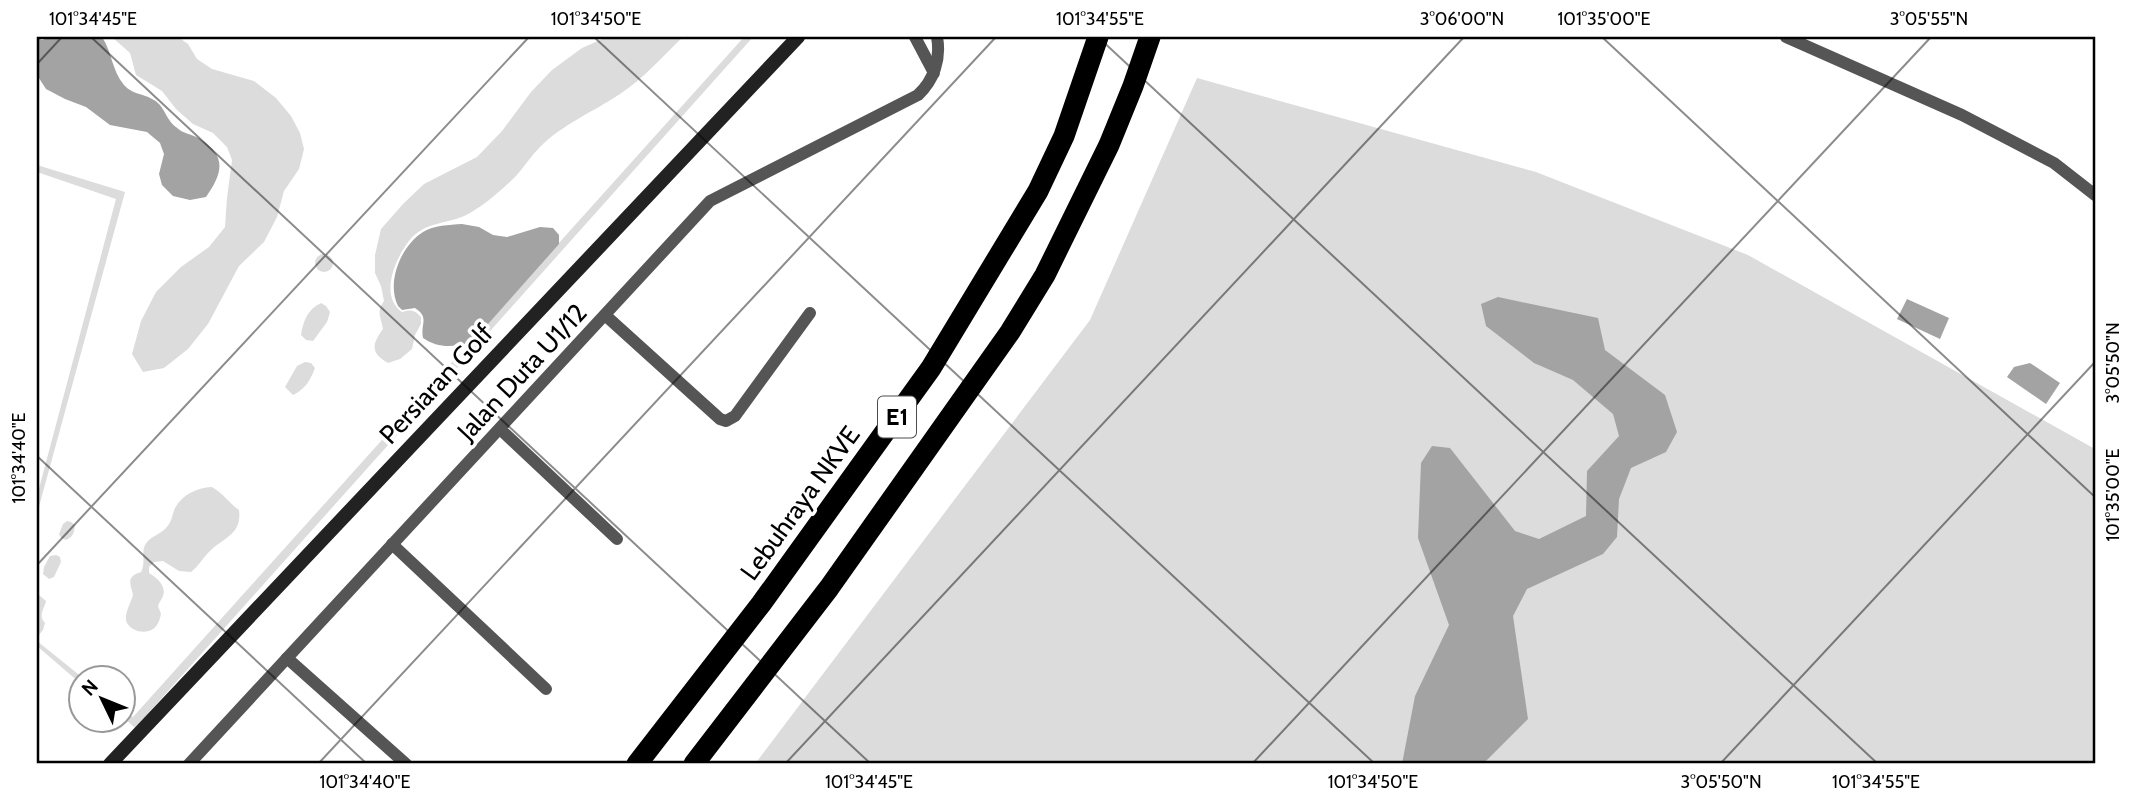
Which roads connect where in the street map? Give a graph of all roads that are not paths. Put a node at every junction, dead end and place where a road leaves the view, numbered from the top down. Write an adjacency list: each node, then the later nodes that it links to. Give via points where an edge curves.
1 (798, 37): 16 (street, Persiaran Golf)
2 (915, 37): 7 (street)
3 (937, 37): 7 (street)
4 (1098, 37): 19 (highway, Lebuhraya NKVE / E1, via 1064,136 1038,191 932,368 761,604)
5 (1150, 37): 20 (highway, E1, via 1109,145 1045,275 1010,332 829,588)
6 (1786, 37): 8 (street, via 1962,115 2054,163)
7 (934, 73): 10 (street, Jalan Duta U1/12, via 918,94 710,201)
8 (2095, 195)
9 (810, 313): 10 (street, via 735,416 726,421)
10 (605, 315): 11 (street, Jalan Duta U1/12)
11 (500, 429): 12 (street); 13 (street, Jalan Duta U1/12)
12 (617, 539)
13 (393, 544): 14 (street, Jalan Duta U1/12); 15 (street)
14 (287, 658): 17 (street, Jalan Duta U1/12); 18 (street)
15 (546, 688)
16 (110, 764)
17 (189, 764)
18 (406, 764)
19 (637, 764)
20 (694, 764)

